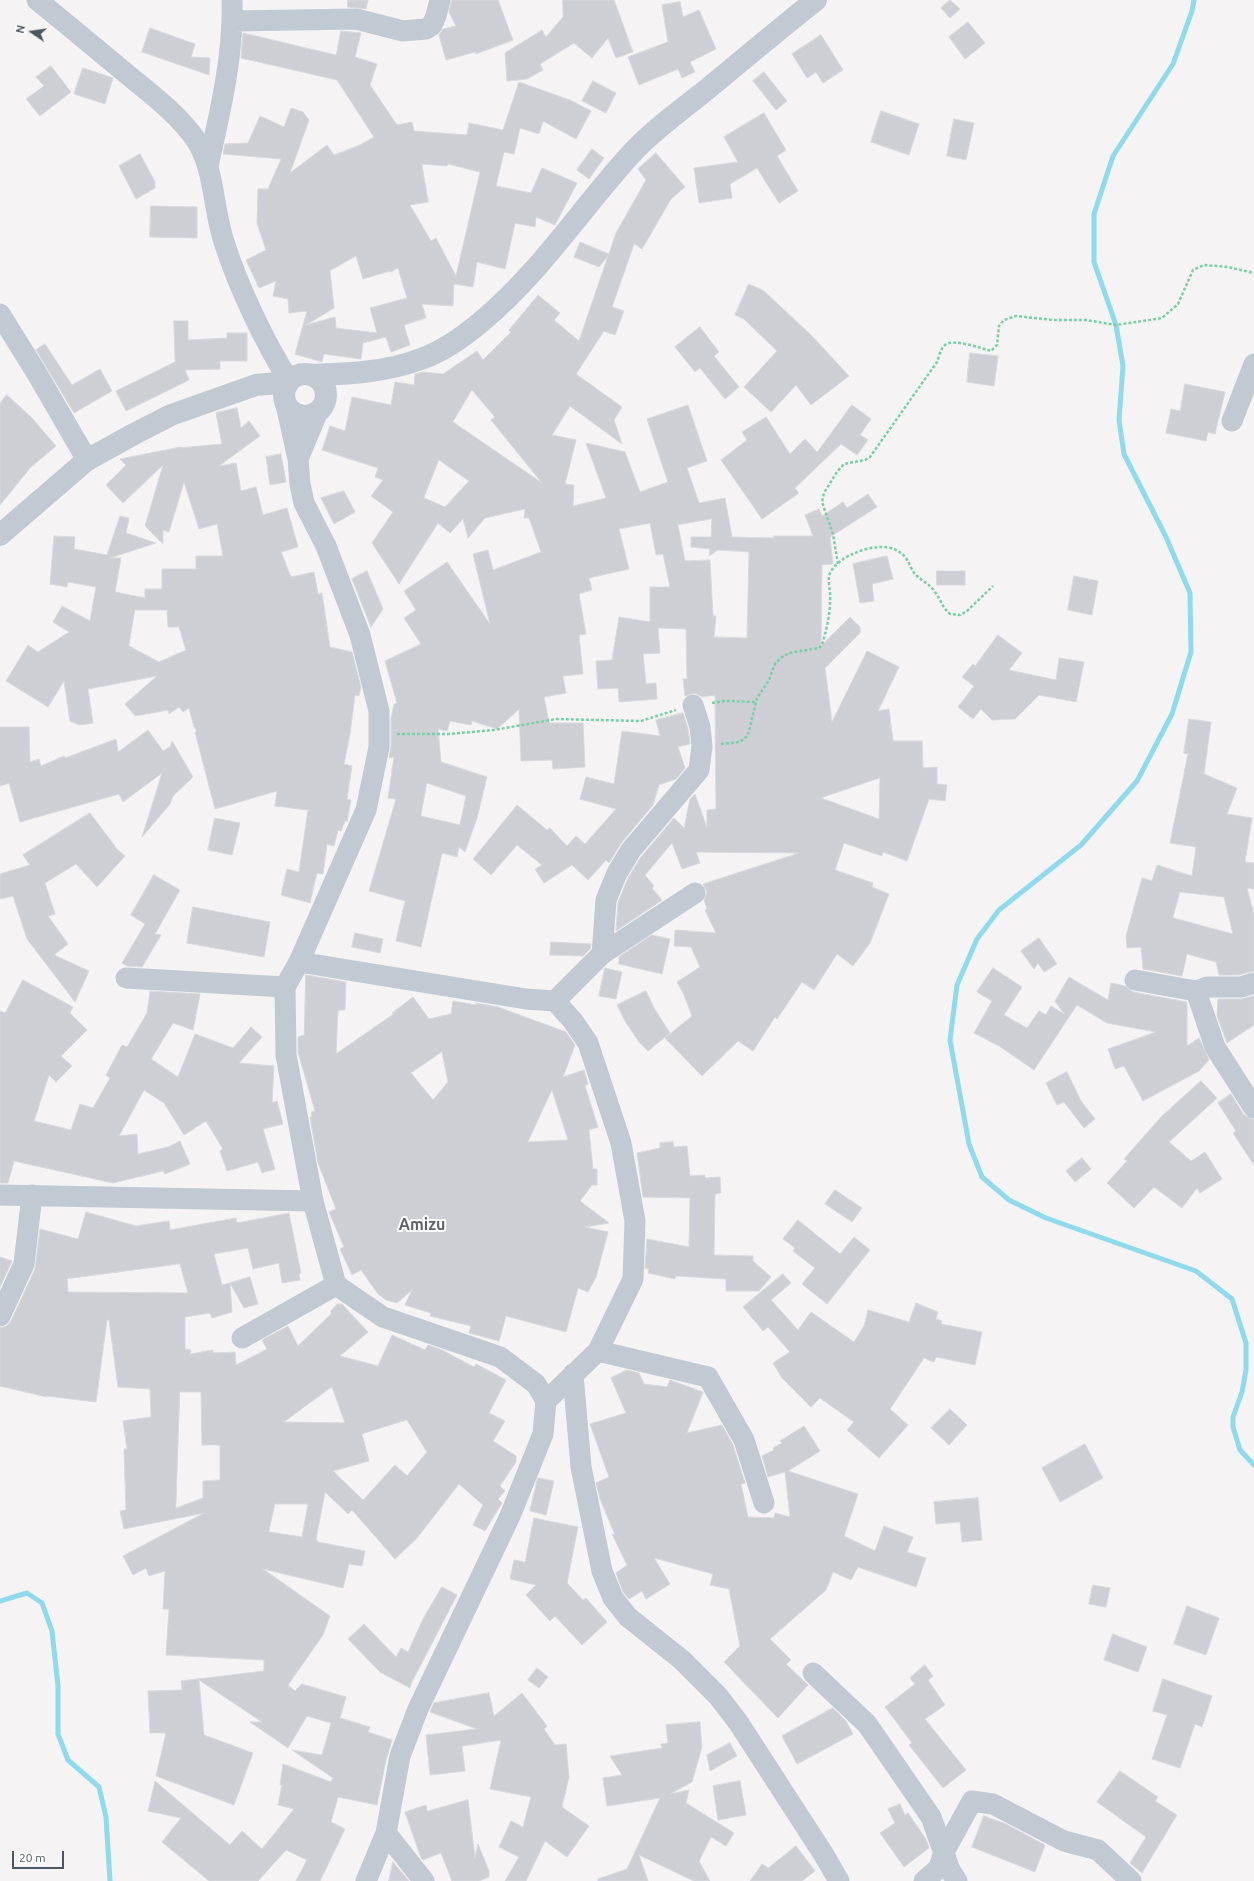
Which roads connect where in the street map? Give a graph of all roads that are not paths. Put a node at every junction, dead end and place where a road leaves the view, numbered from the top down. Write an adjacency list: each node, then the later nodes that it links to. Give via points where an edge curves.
1 (38, 0): 6 (street, via 162,103 196,141)
2 (232, 0): 5 (street)
3 (440, 0): 5 (street, via 432,25 418,30 403,31 356,19)
4 (816, 0): 10 (street, via 632,153 546,258 499,307 464,336 443,350 421,359 390,368)
5 (233, 21): 6 (street, via 221,106)
6 (208, 166): 8 (street, via 223,241)
7 (0, 314): 16 (street)
8 (274, 357): 12 (street, via 269,375); 13 (street)
9 (1254, 364): 15 (street)
10 (355, 373): 11 (street); 14 (street, via 336,387)
11 (312, 376): 13 (street, via 301,374); 14 (street, via 320,380 324,386)
12 (256, 385): 13 (street, via 277,382); 16 (street, via 170,415)
13 (287, 389): 14 (street, via 292,412 298,415 312,415); 17 (street)
14 (322, 406): 17 (street)
15 (1232, 420)
16 (87, 460): 18 (street)
17 (298, 460): 22 (street, via 304,504 326,546 360,635 379,711 379,747 366,810)
18 (0, 535)
19 (693, 705): 21 (street, via 700,726 702,746 699,770 631,850 617,873 606,900)
20 (695, 893): 21 (street)
21 (602, 954): 28 (street)
22 (299, 962): 26 (street); 28 (street, via 526,999)
23 (126, 978): 26 (street)
24 (1135, 980): 27 (street)
25 (1254, 983): 27 (street, via 1242,987 1207,987)
26 (285, 987): 32 (street, via 286,1055)
27 (1196, 991): 29 (street, via 1215,1047)
28 (555, 1001): 36 (street, via 588,1043 621,1143 635,1221 633,1279)
29 (1254, 1108)
30 (0, 1195): 31 (street)
31 (32, 1195): 32 (street); 34 (street, via 24,1264)
32 (313, 1201): 33 (street)
33 (336, 1285): 35 (street); 38 (street, via 383,1317 500,1357 536,1384)
34 (0, 1316)
35 (242, 1338)
36 (598, 1351): 37 (street); 39 (street, via 708,1377 744,1440)
37 (573, 1374): 38 (street); 45 (street, via 581,1467 602,1571 613,1598 628,1617 682,1660 718,1696 738,1722)
38 (546, 1401): 41 (street, via 543,1434 510,1516 418,1709 400,1756)
39 (764, 1503)
40 (813, 1673): 42 (street, via 867,1724 931,1817)
41 (386, 1833): 43 (street); 44 (street)
42 (944, 1852): 46 (street, via 939,1868); 47 (street); 48 (street, via 972,1801 993,1804 1064,1841 1098,1850)
43 (366, 1881)
44 (424, 1881)
45 (839, 1881)
46 (924, 1881)
47 (957, 1881)
48 (1131, 1881)

